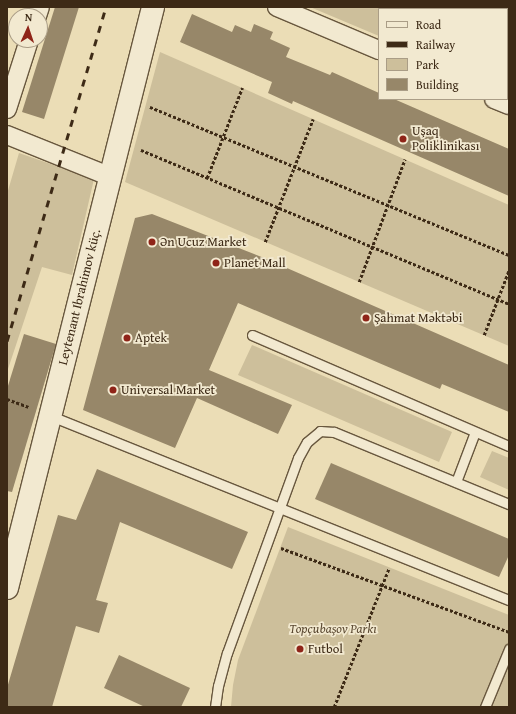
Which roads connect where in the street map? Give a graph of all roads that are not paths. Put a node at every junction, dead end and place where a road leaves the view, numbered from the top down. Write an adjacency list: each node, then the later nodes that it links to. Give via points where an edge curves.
1 (153, 7): 9 (street, Leytenant Ibrahimov küç.)
2 (277, 7): 4 (street)
3 (26, 48): 7 (street)
4 (378, 50)
5 (496, 100): 6 (street)
6 (509, 105)
7 (7, 109)
8 (7, 135): 9 (street)
9 (111, 177): 11 (street, Leytenant Ibrahimov küç.)
10 (252, 335): 12 (lane)
11 (51, 416): 16 (lane); 17 (street, Leytenant Ibrahimov küç.)
12 (475, 432): 13 (lane); 14 (lane)
13 (509, 446)
14 (456, 482): 15 (lane); 16 (lane, via 334,432 320,431 307,442 298,458)
15 (509, 504)
16 (280, 508): 18 (lane); 20 (lane, via 227,653)
17 (7, 588)
18 (509, 600)
19 (509, 649): 21 (lane)
20 (215, 707)
21 (485, 707)

